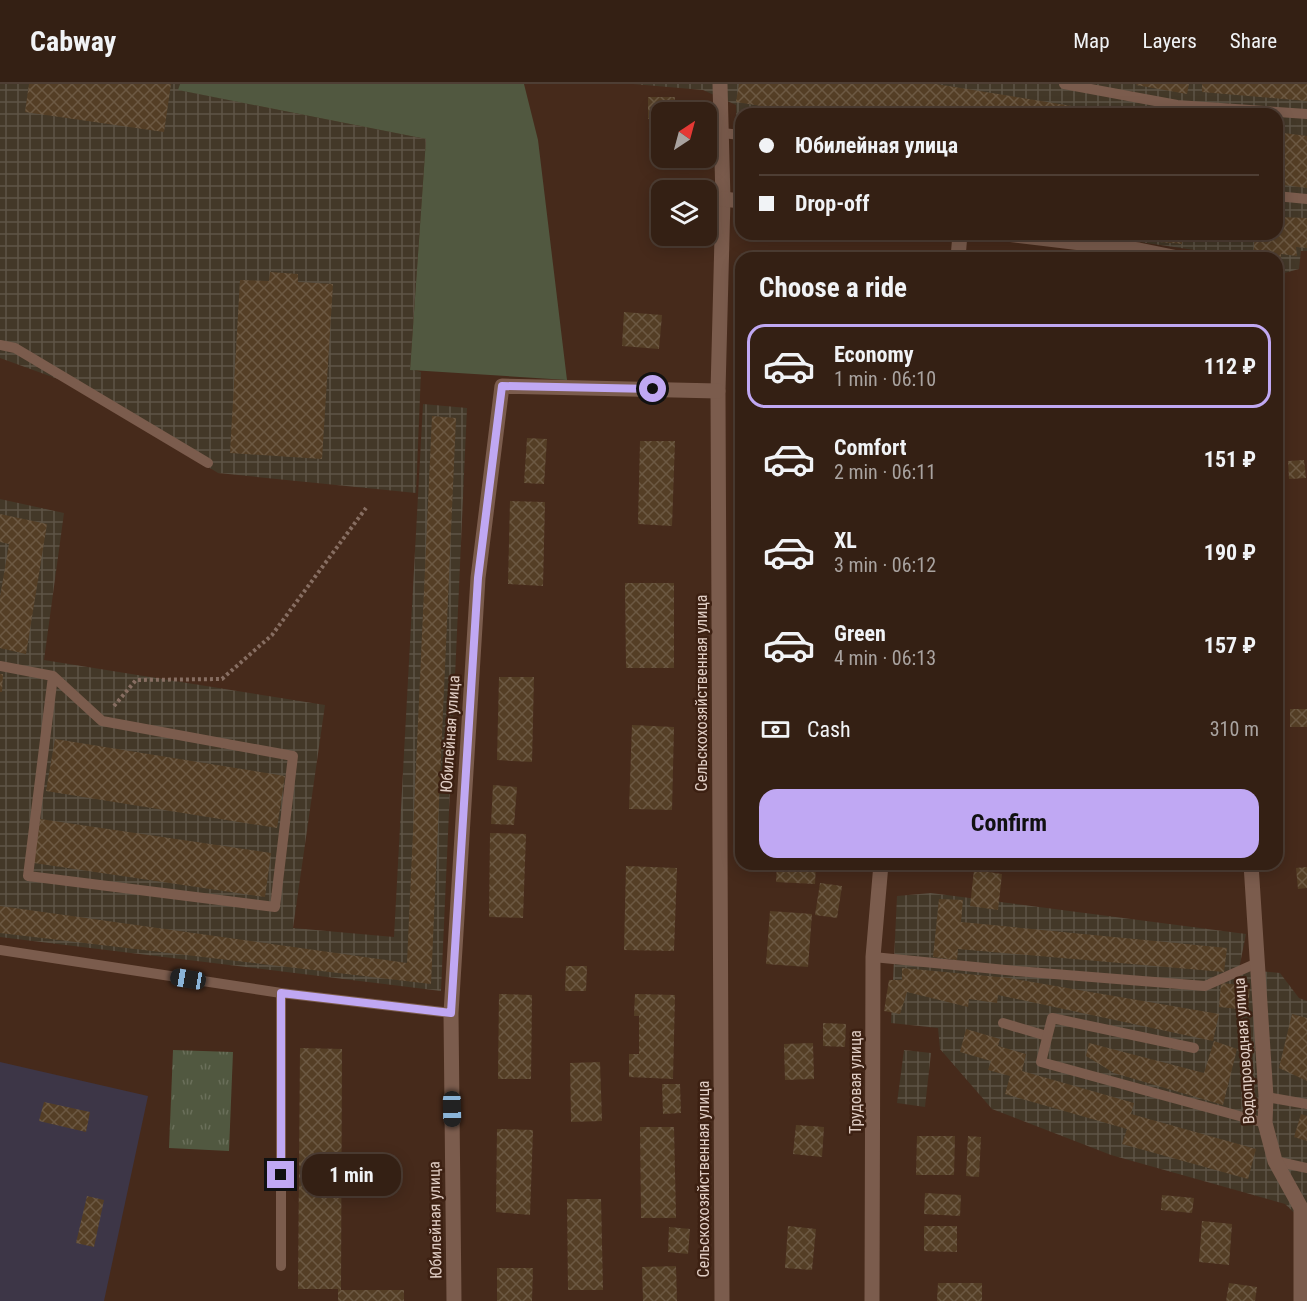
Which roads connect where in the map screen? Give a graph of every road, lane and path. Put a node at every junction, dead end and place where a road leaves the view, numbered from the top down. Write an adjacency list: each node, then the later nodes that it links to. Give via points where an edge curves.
1 (720, 84): 6 (street, Сельскохозяйственная улица)
2 (1064, 84): 3 (lane)
3 (1193, 108)
4 (1283, 113): 5 (lane)
5 (1307, 114)
6 (722, 133): 7 (lane); 9 (street, Сельскохозяйственная улица)
7 (735, 134)
8 (1283, 197): 10 (lane)
9 (723, 199): 11 (street); 15 (street, Сельскохозяйственная улица)
10 (1307, 199)
11 (735, 200)
12 (1056, 240): 13 (street)
13 (1149, 252)
14 (0, 345): 16 (lane, via 15,348)
15 (718, 391): 27 (street, Юбилейная улица, via 502,386 478,578); 38 (street, Сельскохозяйственная улица)
16 (208, 463)
17 (366, 508): 20 (path, via 272,635 222,679 136,680)
18 (0, 666): 19 (lane)
19 (53, 676): 20 (lane); 20 (lane, via 28,876 275,907 293,756)
20 (102, 722)
21 (880, 870): 24 (street, Трудовая улица)
22 (1251, 870): 25 (street, Водопроводная улица)
23 (0, 950): 26 (lane)
24 (873, 957): 25 (lane, via 1205,986); 39 (street, Трудовая улица)
25 (1257, 963): 31 (street, Водопроводная улица)
26 (281, 993): 27 (lane); 36 (lane)
27 (451, 1013): 37 (street, Юбилейная улица)
28 (1003, 1023): 29 (lane)
29 (1047, 1036): 30 (lane, via 1052,1018); 33 (lane, via 1041,1062)
30 (1194, 1048)
31 (1266, 1097): 32 (lane); 33 (street, Водопроводная улица)
32 (1307, 1104)
33 (1265, 1123): 34 (street, Водопроводная улица)
34 (1275, 1161): 35 (lane); 40 (street, Водопроводная улица, via 1301,1208)
35 (1307, 1168)
36 (281, 1266)
37 (454, 1301)
38 (722, 1301)
39 (872, 1301)
40 (1301, 1301)

